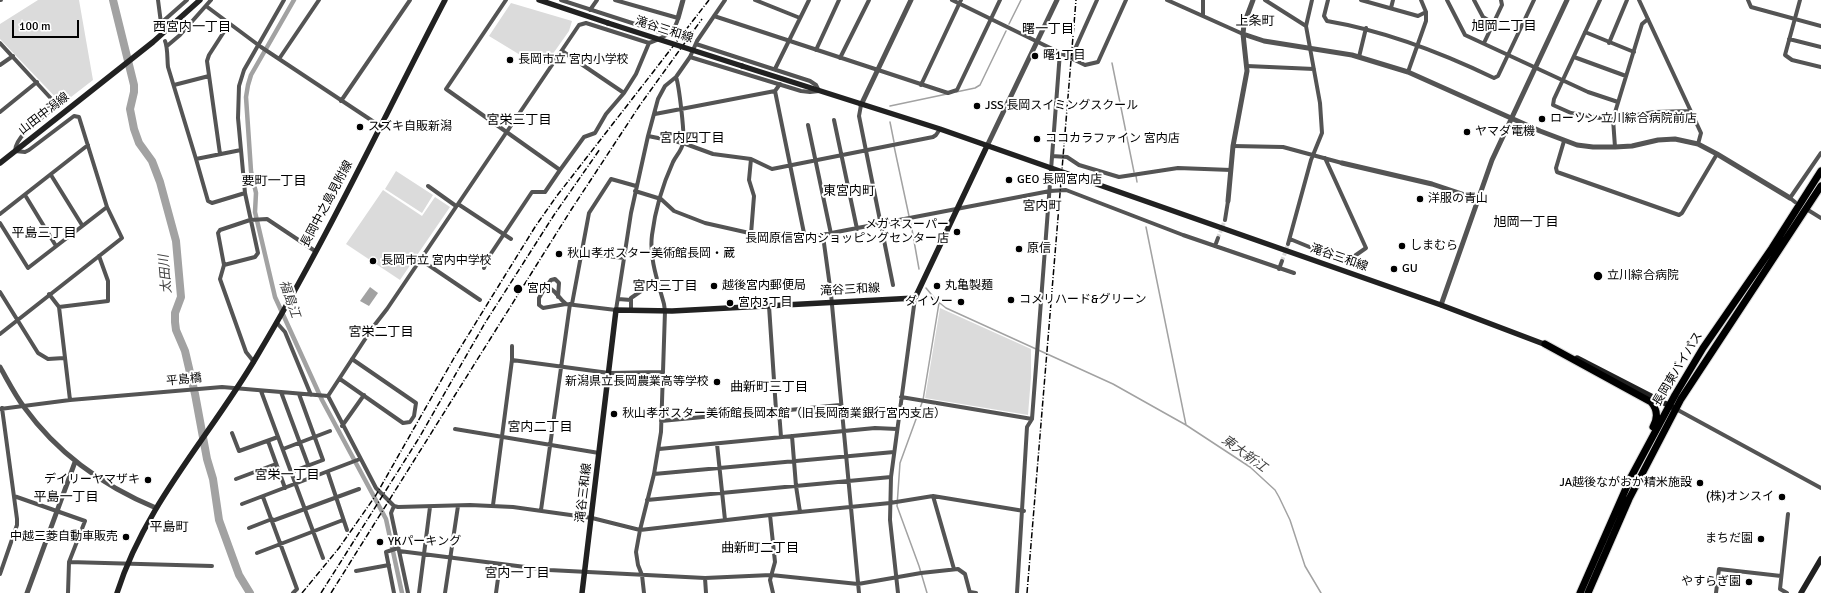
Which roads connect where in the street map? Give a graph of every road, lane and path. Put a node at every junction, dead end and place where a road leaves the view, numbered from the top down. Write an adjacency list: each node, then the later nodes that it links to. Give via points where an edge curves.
1 (158, 0): 58 (street)
2 (187, 0): 58 (street)
3 (200, 0): 137 (main road, 山田中潟線, via 153,42)
4 (211, 0): 47 (street)
5 (284, 0): 79 (street)
6 (319, 0): 93 (street)
7 (410, 0): 113 (street)
8 (445, 0): 124 (main road, 長岡中之島見附線)
9 (506, 0): 126 (street, via 446,89)
10 (539, 0): 111 (main road, 滝谷三和線, bridge)
11 (561, 0): 49 (street)
12 (597, 0): 49 (street)
13 (615, 0): 53 (street)
14 (683, 0): 53 (street)
15 (725, 0): 51 (street)
16 (755, 0): 54 (street)
17 (809, 0): 54 (street)
18 (839, 0): 82 (street)
19 (869, 0): 91 (street)
20 (911, 0): 100 (street)
21 (952, 0): 46 (street)
22 (1000, 0): 57 (street)
23 (1057, 0): 71 (street)
24 (1097, 0): 92 (street)
25 (1126, 0): 92 (street, via 1098,62 1085,65)
26 (1167, 0): 52 (street)
27 (1203, 0): 52 (street)
28 (1252, 0): 67 (street)
29 (1265, 0): 61 (street)
30 (1312, 0): 61 (street)
31 (1328, 0): 64 (street, via 1324,16 1326,20)
32 (1363, 0): 48 (street)
33 (1393, 0): 48 (street)
34 (1421, 0): 50 (street)
35 (1447, 0): 74 (street, via 1463,34)
36 (1474, 0): 59 (street, via 1483,17)
37 (1501, 0): 59 (street, via 1502,5)
38 (1534, 0): 86 (street)
39 (1567, 0): 97 (street)
40 (1595, 0): 45 (street)
41 (1627, 0): 75 (street)
42 (1639, 0): 55 (street)
43 (1748, 0): 56 (street, via 1751,7)
44 (1800, 0): 56 (street)
45 (1600, 1): 65 (street)
46 (960, 2): 57 (street); 109 (street)
47 (206, 6): 60 (street); 78 (street)
48 (1390, 8): 50 (street, via 1418,16)
49 (590, 10): 66 (street)
50 (1426, 12): 77 (street, via 1426,21)
51 (714, 16): 70 (street); 76 (street)
52 (1203, 16): 67 (street)
53 (678, 18): 66 (street, via 673,31)
54 (800, 18): 70 (street)
55 (1648, 19): 85 (street, via 1642,24); 117 (street)
56 (1794, 19): 62 (street); 68 (street)
57 (990, 20): 71 (street); 109 (street, via 957,90 948,93)
58 (161, 23): 63 (street)
59 (1494, 23): 74 (street)
60 (229, 24): 79 (street); 102 (street, via 208,59)
61 (1306, 26): 80 (street)
62 (1821, 26)
63 (162, 28)
64 (1366, 28): 77 (street); 89 (street)
65 (1586, 32): 75 (street); 90 (street)
66 (666, 34): 73 (street)
67 (1243, 34): 80 (street, via 1264,41); 95 (street)
68 (1789, 38): 81 (street); 96 (street, via 1786,56 1792,60)
69 (165, 41): 78 (street)
70 (789, 41): 82 (street); 98 (street)
71 (1037, 42): 84 (street); 132 (street)
72 (0, 43): 87 (street)
73 (648, 43): 83 (street, via 586,23 579,25); 112 (street, via 636,74)
74 (1484, 43): 86 (street)
75 (1609, 43): 85 (street)
76 (696, 44): 88 (street); 98 (street)
77 (1418, 44): 86 (street, via 1494,78 1498,76); 101 (street)
78 (167, 46): 108 (street, via 168,67)
79 (260, 46): 93 (street); 136 (street, via 244,70 239,86)
80 (1310, 47): 89 (street); 99 (street)
81 (1821, 47)
82 (816, 50): 91 (street)
83 (562, 51): 112 (street); 126 (street)
84 (1060, 52): 92 (street); 143 (street)
85 (1634, 52): 103 (street)
86 (1508, 55): 97 (street)
87 (13, 56): 94 (street); 106 (street)
88 (690, 57): 104 (street); 107 (street)
89 (1359, 57): 101 (street)
90 (1574, 57): 103 (street); 105 (street)
91 (840, 58): 100 (street)
92 (1071, 58)
93 (280, 59): 113 (street)
94 (0, 65)
95 (1247, 66): 99 (street); 133 (street)
96 (1821, 67)
97 (1535, 68): 105 (street); 120 (street)
98 (775, 69): 111 (street, via 810,81)
99 (1314, 69): 140 (street, via 1323,129)
100 (878, 70): 109 (street); 115 (street)
101 (1408, 72): 120 (street)
102 (209, 76): 108 (street); 139 (street)
103 (1626, 76): 114 (street)
104 (676, 77): 116 (street, via 680,86); 119 (street, via 662,90)
105 (1563, 80): 114 (street); 121 (street, via 1554,99 1554,105 1571,113)
106 (38, 82): 118 (street); 137 (street, via 57,105 24,134)
107 (780, 84): 110 (street); 111 (street, via 801,91)
108 (174, 85): 145 (street)
109 (921, 85)
110 (775, 91): 116 (street); 150 (street)
111 (819, 91): 115 (main road, 滝谷三和線)
112 (624, 93): 152 (street, via 606,114 595,133 584,137)
113 (342, 101): 124 (street)
114 (1618, 102): 121 (street)
115 (861, 105): 125 (main road, 滝谷三和線); 135 (street, via 859,116)
116 (681, 110): 119 (street); 129 (street)
117 (1690, 111): 121 (street, via 1654,112); 130 (street, via 1700,133)
118 (0, 112)
119 (654, 114): 127 (street)
120 (1512, 118): 128 (street); 164 (street)
121 (1613, 119): 134 (street)
122 (834, 120): 142 (street)
123 (808, 125): 147 (street)
124 (380, 126): 188 (main road, 長岡中之島見附線)
125 (940, 130): 132 (main road, 滝谷三和線); 135 (street, via 933,137)
126 (507, 133): 152 (street); 167 (street)
127 (648, 136): 129 (street); 158 (street)
128 (1564, 141): 134 (street, via 1593,147); 141 (street, via 1557,172 1679,215)
129 (683, 143): 146 (street, via 713,154); 163 (street)
130 (1698, 144): 134 (street, via 1684,140 1667,140); 141 (street)
131 (88, 146): 137 (street, via 79,117 74,116 37,145 25,152); 155 (street); 168 (street)
132 (987, 146): 151 (main road, 滝谷三和線); 169 (main road)
133 (1233, 146): 140 (street, via 1283,146); 153 (street)
134 (1615, 148)
135 (867, 149): 142 (street); 177 (street)
136 (241, 150): 139 (street); 160 (street)
137 (15, 151): 148 (main road, 山田中潟線)
138 (1821, 153): 162 (street)
139 (220, 154): 145 (street)
140 (1313, 154): 144 (street); 144 (street, via 1289,242 1346,262 1366,248)
141 (1718, 154): 162 (street)
142 (841, 155): 147 (street); 178 (street)
143 (1052, 156): 151 (street); 153 (street, via 1067,157 1079,165 1119,177 1178,168)
144 (1326, 158): 149 (street)
145 (196, 159): 160 (street, via 208,201 212,203)
146 (751, 159): 150 (street, via 772,169); 180 (street, via 750,180 754,196)
147 (816, 160): 150 (street); 181 (street)
148 (0, 163)
149 (1342, 163): 164 (street, via 1432,184)
150 (790, 166): 183 (street)
151 (1051, 169): 159 (street); 210 (main road, 滝谷三和線)
152 (560, 170): 179 (street, via 545,192 532,192)
153 (1231, 170): 165 (street)
154 (1821, 171): 241 (highway, 長岡東バイパス, via 1703,348)
155 (51, 175): 161 (street); 176 (street)
156 (428, 186): 167 (street)
157 (1821, 186): 241 (highway, 長岡東バイパス)
158 (636, 188): 163 (street); 189 (street, via 611,179 589,213); 191 (street)
159 (1050, 191): 169 (street); 187 (street, via 1073,191); 244 (street)
160 (245, 193): 173 (street)
161 (25, 195): 171 (street); 186 (street)
162 (1790, 198): 166 (street)
163 (661, 199): 180 (street, via 674,211 705,223); 198 (street, via 651,237)
164 (1477, 199): 210 (street)
165 (1228, 201): 174 (street)
166 (1795, 202)
167 (457, 205): 179 (street); 192 (street)
168 (107, 207): 176 (street); 190 (street, via 122,238)
169 (956, 210): 177 (street); 204 (main road)
170 (1808, 210): 172 (street)
171 (0, 214)
172 (1821, 218)
173 (252, 220): 188 (street, via 267,219); 194 (street, via 220,230 218,233); 194 (street, via 258,253 255,257)
174 (1224, 220)
175 (0, 223): 186 (street, via 28,268)
176 (82, 225): 186 (street)
177 (881, 225): 178 (street); 199 (street)
178 (857, 229): 181 (street)
179 (504, 234): 185 (street); 195 (street)
180 (751, 234): 183 (street, via 795,240)
181 (831, 234): 182 (street)
182 (823, 236): 183 (street); 208 (street)
183 (805, 238)
184 (1218, 238): 187 (street)
185 (511, 239)
186 (56, 246)
187 (1215, 246): 196 (street)
188 (315, 251): 217 (main road, 長岡中之島見附線)
189 (581, 253): 191 (street); 209 (street)
190 (99, 256): 202 (street); 212 (street, via 108,280 108,301)
191 (624, 258): 205 (street)
192 (421, 260): 206 (street); 222 (street)
193 (1282, 261): 196 (street)
194 (224, 265): 224 (street, via 220,279 246,352)
195 (484, 268)
196 (1280, 269): 197 (street)
197 (1294, 273)
198 (657, 280): 207 (street, via 633,295); 215 (street)
199 (893, 285)
200 (543, 291): 203 (street, via 551,289); 203 (street, via 551,280 555,279 559,283); 209 (street, via 538,303 541,307)
201 (0, 292): 216 (street)
202 (50, 294): 212 (street); 216 (street)
203 (558, 297): 209 (street)
204 (915, 298): 208 (main road, 滝谷三和線); 237 (street)
205 (618, 299): 207 (street); 213 (street)
206 (480, 300)
207 (631, 300): 214 (street)
208 (831, 302): 211 (main road, 滝谷三和線); 239 (street)
209 (569, 304): 213 (street); 225 (street)
210 (1441, 305): 219 (main road, 滝谷三和線)
211 (769, 306): 215 (main road, 滝谷三和線); 243 (street)
212 (59, 307): 221 (street)
213 (616, 310): 214 (main road, 滝谷三和線); 228 (main road, 滝谷三和線)
214 (630, 311): 215 (main road, 滝谷三和線)
215 (665, 311): 227 (street)
216 (17, 321): 218 (street); 221 (street, via 38,353 48,359)
217 (277, 323): 224 (main road, 長岡中之島見附線); 234 (street, via 285,332)
218 (0, 334)
219 (1545, 344): 241 (main road, 滝谷三和線); 278 (highway, via 1646,399 1655,407 1656,423 1644,444)
220 (512, 346): 223 (street)
221 (64, 358): 238 (street)
222 (352, 359): 229 (street); 235 (street, via 416,403 414,416 410,422 403,423)
223 (512, 360): 225 (street); 256 (street)
224 (254, 362): 230 (main road, 長岡中之島見附線)
225 (561, 367): 228 (street); 262 (street)
226 (0, 368): 240 (street)
227 (662, 372): 228 (street); 245 (street)
228 (609, 373): 266 (main road, 滝谷三和線)
229 (340, 379): 235 (street); 236 (street)
230 (237, 388): 231 (street, 平島橋); 238 (street, 平島橋); 300 (main road, 長岡中之島見附線)
231 (261, 391): 232 (street, 平島橋); 253 (street)
232 (281, 392): 233 (street, 平島橋); 260 (street)
233 (299, 394): 234 (street, 平島橋); 254 (street)
234 (313, 395): 236 (street, 平島橋)
235 (364, 395): 246 (street)
236 (326, 396): 246 (street)
237 (901, 398): 244 (street); 248 (street)
238 (70, 400): 240 (street, 平島橋)
239 (840, 405): 243 (street); 250 (street)
240 (23, 406): 242 (street, 平島橋); 270 (street, via 49,438)
241 (1673, 407): 278 (highway, 長岡東バイパス); 285 (street); 358 (highway, 長岡東バイパス)
242 (1, 409): 257 (street)
243 (777, 410): 245 (street); 255 (street)
244 (1032, 419): 304 (street, via 1027,427 1022,497)
245 (661, 422): 264 (street)
246 (342, 426): 268 (street)
247 (455, 429): 256 (street)
248 (897, 429): 250 (street, via 875,428); 265 (street)
249 (330, 431): 254 (street)
250 (843, 432): 252 (street); 267 (street)
251 (232, 433): 258 (street, via 239,451)
252 (792, 436): 255 (street); 269 (street)
253 (278, 437): 258 (street); 263 (street)
254 (314, 437): 260 (street); 272 (street, via 323,460)
255 (781, 437): 261 (street)
256 (501, 438): 262 (street); 297 (street)
257 (5, 440): 259 (street); 288 (street)
258 (268, 441): 271 (street)
259 (0, 442)
260 (299, 443): 263 (street); 272 (street)
261 (717, 444): 264 (street); 273 (street)
262 (550, 445): 266 (street); 302 (street)
263 (282, 449): 274 (street)
264 (659, 449): 276 (street)
265 (894, 452): 267 (street); 277 (street)
266 (599, 453): 308 (main road, 滝谷三和線)
267 (846, 456): 269 (street); 281 (street)
268 (360, 460): 275 (street); 295 (street, via 376,488)
269 (794, 461): 273 (street); 283 (street)
270 (74, 462): 300 (street, via 123,493); 303 (street)
271 (276, 464): 280 (street); 284 (street)
272 (308, 466): 274 (street); 279 (street)
273 (720, 469): 276 (street); 287 (street)
274 (291, 472): 282 (street)
275 (328, 473): 279 (street); 291 (street)
276 (654, 474): 292 (street)
277 (890, 477): 281 (street); 293 (street)
278 (1631, 477): 357 (highway, 長岡東バイパス)
279 (313, 478): 282 (street)
280 (236, 479)
281 (848, 482): 283 (street); 299 (street)
282 (296, 484): 284 (street); 301 (street)
283 (796, 486): 287 (street); 305 (street)
284 (285, 488): 290 (street)
285 (1821, 488)
286 (359, 489): 291 (street)
287 (721, 493): 292 (street); 311 (street)
288 (14, 496): 303 (street); 331 (street, via 17,525)
289 (933, 496): 293 (street); 304 (street); 328 (street)
290 (263, 497): 294 (street); 309 (street)
291 (336, 498): 301 (street); 310 (street)
292 (648, 500): 314 (street)
293 (890, 503): 299 (street); 335 (street)
294 (242, 504)
295 (394, 506): 298 (street); 317 (street, via 391,513)
296 (458, 506): 297 (street); 298 (street); 320 (street)
297 (492, 506): 302 (street)
298 (430, 507): 319 (street)
299 (850, 507): 305 (street); 337 (street)
300 (156, 508): 325 (main road)
301 (305, 509): 309 (street); 315 (street)
302 (541, 510): 308 (street)
303 (57, 511): 323 (street, via 85,521); 339 (street)
304 (1024, 511): 356 (street)
305 (800, 512): 307 (street)
306 (1788, 514): 334 (street)
307 (770, 515): 311 (street); 333 (street, via 775,562)
308 (592, 518): 314 (street); 330 (main road, 滝谷三和線)
309 (272, 520): 312 (street); 316 (street)
310 (343, 520): 313 (street); 315 (street)
311 (725, 520): 314 (street)
312 (249, 528)
313 (347, 530)
314 (640, 530): 332 (street, via 636,556)
315 (313, 531): 316 (street); 321 (street)
316 (281, 544): 318 (street); 342 (street, via 297,589)
317 (397, 549): 319 (street); 326 (street, via 386,552); 344 (street)
318 (257, 553)
319 (424, 554): 320 (street); 345 (street)
320 (450, 557): 324 (street); 346 (street)
321 (323, 558)
322 (1821, 559): 361 (main road)
323 (69, 562): 325 (street); 340 (street)
324 (500, 564): 330 (street); 347 (street)
325 (127, 565): 327 (street); 341 (main road)
326 (389, 565): 329 (street); 343 (street)
327 (212, 566)
328 (954, 569): 335 (street); 354 (street, via 965,574)
329 (356, 571)
330 (585, 572): 332 (street); 348 (main road, 滝谷三和線)
331 (0, 574)
332 (642, 575): 336 (street); 349 (street)
333 (771, 575): 336 (street); 337 (street); 351 (street)
334 (1781, 576): 338 (street); 359 (street, via 1719,569)
335 (896, 577): 337 (street); 353 (street)
336 (705, 578): 350 (street)
337 (858, 584): 352 (street)
338 (1780, 591): 360 (street)
339 (27, 593)
340 (68, 593)
341 (117, 593)
342 (293, 593)
343 (392, 593)
344 (408, 593)
345 (419, 593)
346 (445, 593)
347 (496, 593)
348 (582, 593)
349 (644, 593)
350 (706, 593)
351 (773, 593)
352 (858, 593)
353 (898, 593)
354 (970, 593): 355 (street)
355 (976, 593)
356 (1017, 593)
357 (1580, 593)
358 (1588, 593)
359 (1716, 593)
360 (1787, 593)
361 (1801, 593)

